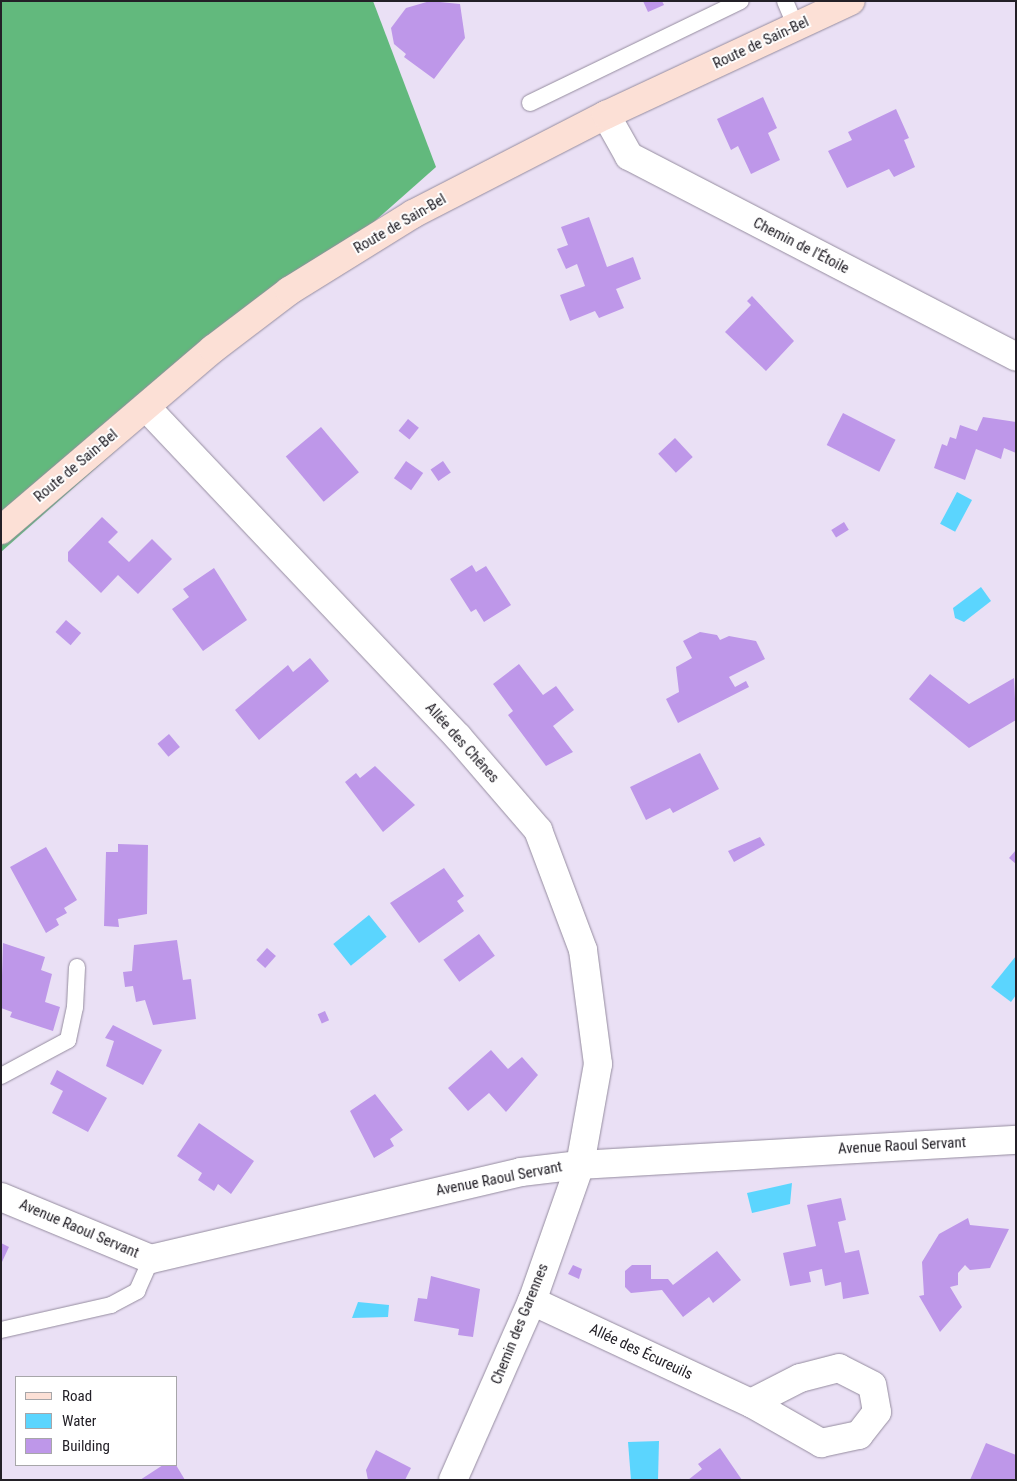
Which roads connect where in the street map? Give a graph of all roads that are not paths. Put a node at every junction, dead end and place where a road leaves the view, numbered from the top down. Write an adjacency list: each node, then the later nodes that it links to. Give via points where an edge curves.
1 (741, 1): 5 (lane)
2 (785, 1): 4 (lane)
3 (850, 1): 4 (main road, Route de Sain-Bel)
4 (796, 27): 6 (main road, Route de Sain-Bel)
5 (530, 103)
6 (606, 115): 7 (street, Chemin de l'Étoile, via 629,156); 8 (main road, Route de Sain-Bel, via 413,214 289,291)
7 (1016, 357)
8 (146, 407): 9 (main road, Route de Sain-Bel); 13 (street, Allée des Chênes, via 458,737 538,830 583,950 598,1064)
9 (1, 530)
10 (77, 966): 11 (lane, via 75,1007 68,1040)
11 (1, 1076)
12 (1016, 1140): 13 (street, Avenue Raoul Servant)
13 (580, 1165): 15 (street, Avenue Raoul Servant, via 521,1172); 16 (street, Chemin des Garennes)
14 (1, 1196): 15 (street, Avenue Raoul Servant)
15 (151, 1259): 17 (lane, via 137,1291 111,1305)
16 (532, 1301): 18 (street, Allée des Écureuils); 19 (street, Chemin des Garennes)
17 (1, 1330)
18 (751, 1403)
19 (452, 1480)

